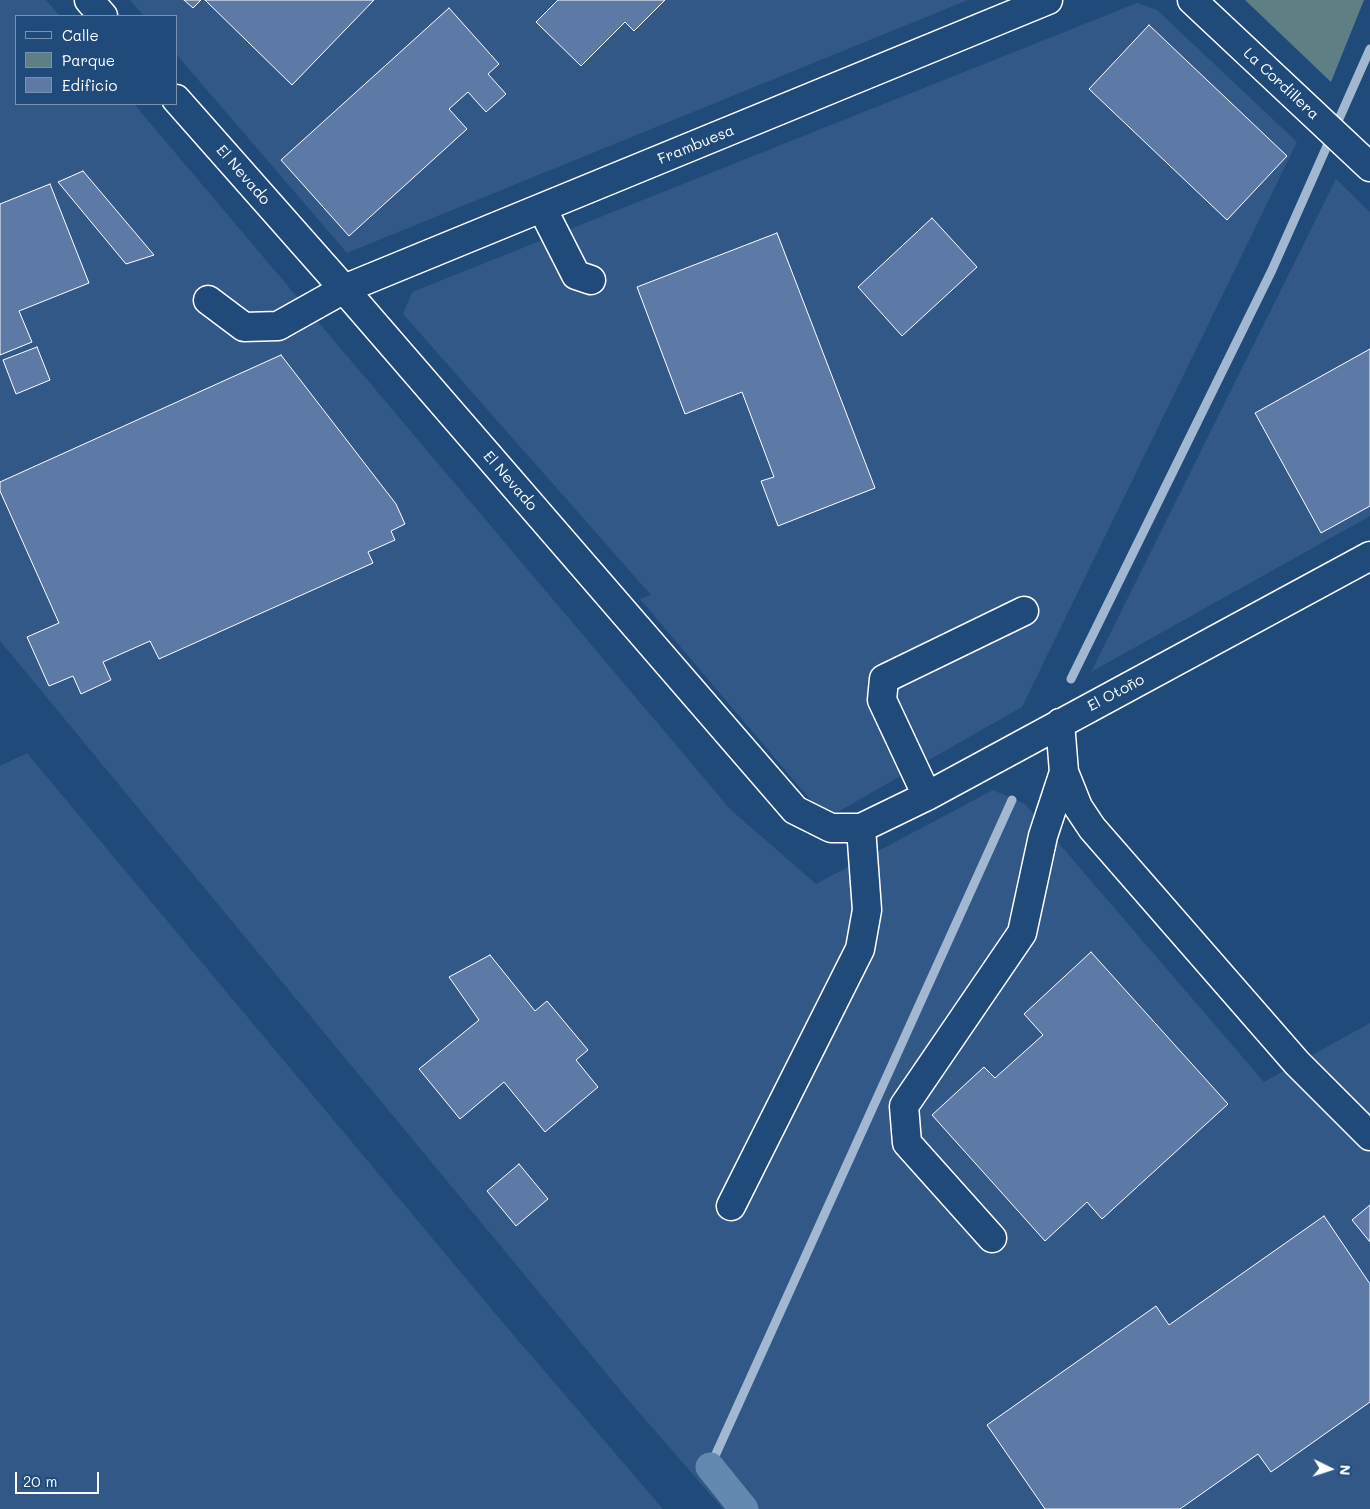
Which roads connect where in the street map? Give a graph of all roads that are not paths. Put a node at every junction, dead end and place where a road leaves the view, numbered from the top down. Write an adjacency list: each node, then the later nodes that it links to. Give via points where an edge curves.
1 (89, 0): 4 (street)
2 (1048, 0): 7 (street, Frambuesa)
3 (1192, 0): 6 (street, La Cordillera)
4 (102, 15)
5 (178, 101): 9 (street, El Nevado)
6 (1362, 159)
7 (542, 208): 8 (street, via 576,275); 9 (street, Frambuesa)
8 (591, 280)
9 (344, 289): 10 (street, Frambuesa, via 278,326 244,327); 16 (street, El Nevado, via 795,810 830,828)
10 (208, 300)
11 (1370, 556): 13 (street, El Otoño)
12 (1024, 611): 15 (street, via 884,679 882,700)
13 (1060, 723): 14 (street); 15 (street, El Otoño)
14 (1064, 772): 17 (street, via 1078,807 1092,828 1297,1063); 19 (street, via 1043,836 1022,933 904,1106 906,1143)
15 (927, 796): 16 (street, El Otoño)
16 (862, 828): 18 (street, via 867,910 860,949)
17 (1370, 1136)
18 (731, 1206)
19 (992, 1238)

